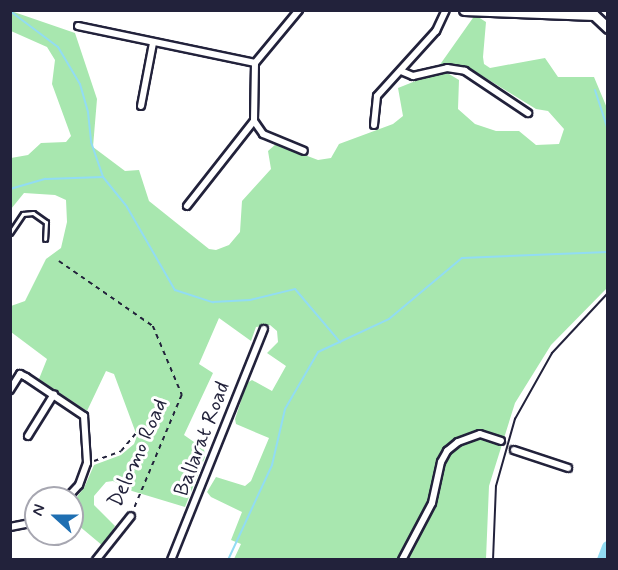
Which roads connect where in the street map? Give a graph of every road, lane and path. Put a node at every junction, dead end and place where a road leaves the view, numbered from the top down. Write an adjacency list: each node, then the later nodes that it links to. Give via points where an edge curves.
1 (299, 10): 9 (street)
2 (446, 10): 10 (street, via 436,31)
3 (464, 10): 4 (street)
4 (574, 13): 5 (street)
5 (593, 13): 7 (street)
6 (78, 26): 8 (street)
7 (608, 27)
8 (153, 43): 9 (street); 11 (street)
9 (255, 63): 13 (street)
10 (400, 71): 12 (street, via 413,76 447,68 465,71); 14 (street, via 377,96)
11 (141, 106)
12 (528, 113)
13 (254, 121): 15 (street, via 263,134); 16 (street)
14 (374, 125)
15 (304, 151)
16 (187, 206)
17 (10, 233): 18 (lane, via 21,216 33,213 46,222)
18 (45, 239)
19 (59, 261): 30 (path, Delomo Road, via 153,326 182,395)
20 (264, 329): 32 (street, Ballarat Road)
21 (10, 390): 22 (street, via 20,375)
22 (54, 393): 24 (street); 27 (street, via 84,416)
23 (140, 428): 27 (path, via 121,451)
24 (28, 436)
25 (501, 441): 33 (street, via 480,434 458,442 445,454 432,503)
26 (514, 450): 28 (street)
27 (87, 463): 29 (street)
28 (568, 468)
29 (77, 486)
30 (131, 516): 31 (street, Delomo Road)
31 (96, 560)
32 (171, 560)
33 (402, 560)

